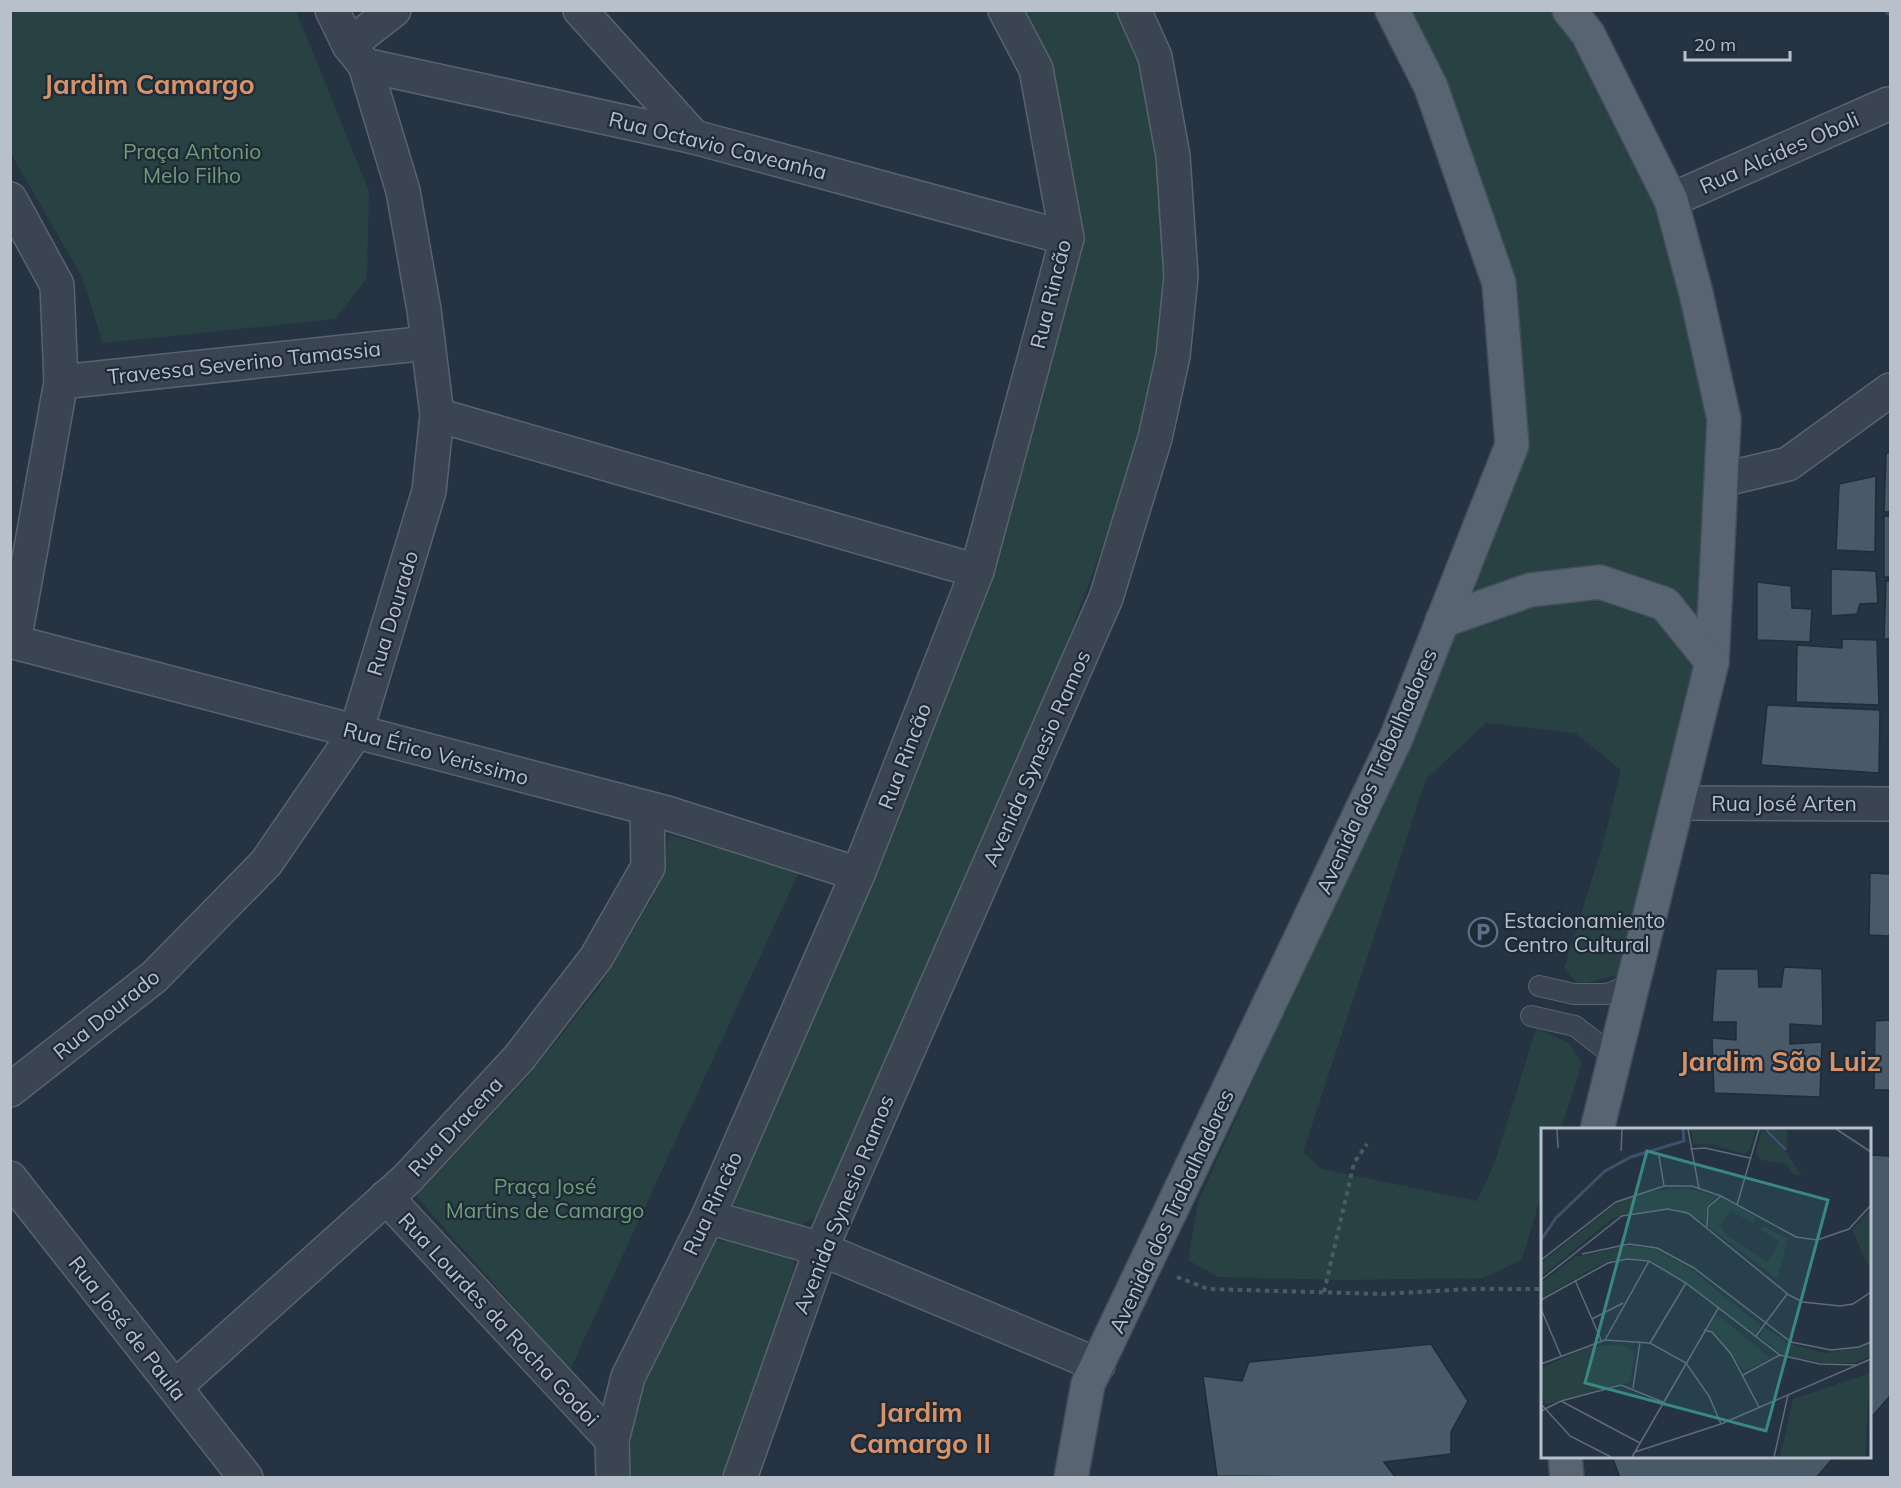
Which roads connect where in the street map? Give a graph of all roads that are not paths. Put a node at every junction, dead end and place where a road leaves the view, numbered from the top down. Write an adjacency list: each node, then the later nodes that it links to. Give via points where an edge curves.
1 (332, 10): 8 (street, Rua Dourado)
2 (394, 10): 8 (street)
3 (580, 10): 10 (street)
4 (1005, 10): 13 (street, Rua Rincão, via 1036,69)
5 (1134, 10): 37 (street, Avenida Synesio Ramos, via 1155,57 1173,156 1181,276 1173,356 1155,438 1106,598)
6 (1392, 10): 20 (main road, Avenida dos Trabalhadores, via 1431,87 1499,283 1512,444)
7 (1569, 10): 12 (main road, via 1588,34)
8 (357, 55): 10 (street, Rua Octavio Caveanha); 14 (street, Rua Dourado, via 403,191)
9 (1888, 104): 12 (street, Rua Alcides Oboli)
10 (694, 136): 13 (street, Rua Octavio Caveanha)
11 (10, 200): 15 (street, via 57,285)
12 (1671, 200): 18 (main road, via 1724,419)
13 (1067, 238): 19 (street, Rua Rincão)
14 (428, 343): 15 (street, Travessa Severino Tamassia); 17 (street, Rua Dourado)
15 (61, 382): 21 (street)
16 (1890, 390): 18 (street, via 1788,464)
17 (437, 415): 19 (street); 23 (street, Rua Dourado, via 429,491)
18 (1721, 480): 22 (main road)
19 (977, 571): 27 (street, Rua Rincão)
20 (1442, 621): 22 (main road, via 1530,590 1600,582 1665,604); 38 (main road, Avenida dos Trabalhadores, via 1397,736)
21 (12, 642): 23 (street, Rua Érico Verissimo)
22 (1712, 662): 24 (main road)
23 (356, 732): 26 (street, Rua Érico Verissimo); 32 (street, Rua Dourado, via 266,863 154,977)
24 (1677, 803): 25 (street, Rua José Arten); 28 (main road)
25 (1890, 804)
26 (648, 808): 27 (street, Rua Érico Verissimo); 35 (street, Rua Dracena, via 648,867 596,958 519,1058)
27 (858, 873): 36 (street, Rua Rincão)
28 (1633, 983): 29 (lane, via 1608,994 1574,994); 31 (main road)
29 (1539, 986)
30 (1531, 1016): 31 (lane, via 1575,1026 1606,1050)
31 (1612, 1068): 33 (main road)
32 (10, 1090)
33 (1597, 1128)
34 (10, 1178): 39 (street, Rua José de Paula)
35 (386, 1197): 39 (street, Rua Dracena); 40 (street, Rua Lourdes da Rocha Godoi)
36 (708, 1217): 37 (street); 40 (street, Rua Rincão, via 628,1377)
37 (821, 1249): 38 (street); 44 (street, Avenida Synesio Ramos)
38 (1098, 1365): 45 (main road, Avenida dos Trabalhadores, via 1088,1384)
39 (175, 1387): 42 (street, Rua José de Paula)
40 (612, 1440): 43 (street, Rua Rincão)
41 (1564, 1458): 46 (main road)
42 (246, 1478)
43 (613, 1478)
44 (740, 1478)
45 (1071, 1478)
46 (1567, 1478)

